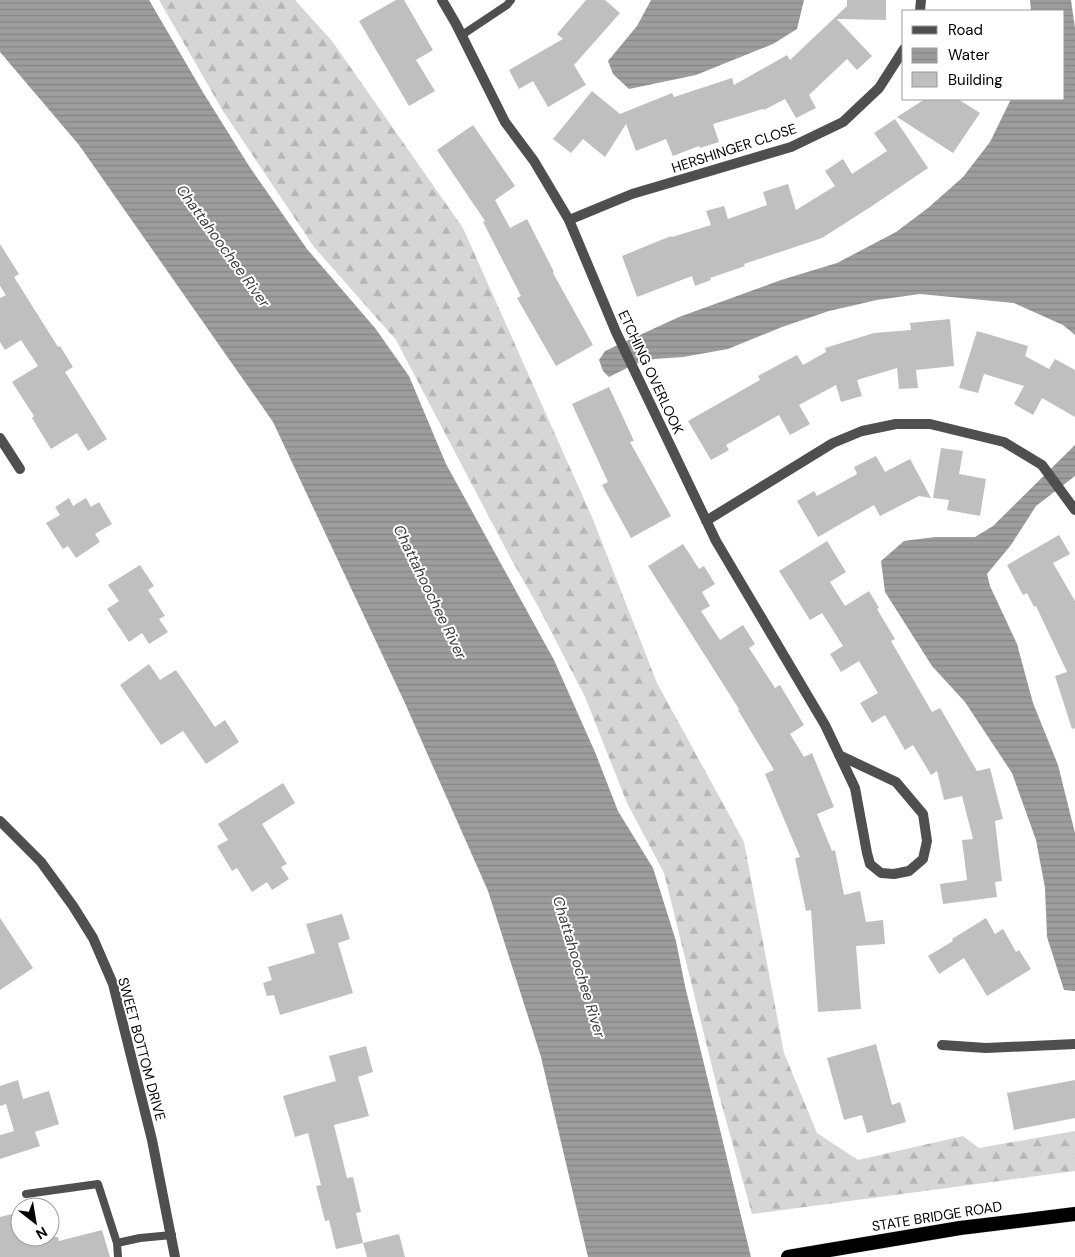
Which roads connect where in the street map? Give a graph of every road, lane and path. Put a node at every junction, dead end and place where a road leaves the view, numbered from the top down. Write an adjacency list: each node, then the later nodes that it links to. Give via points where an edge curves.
1 (442, 0): 3 (street, ETCHING OVERLOOK)
2 (511, 0): 3 (lane)
3 (462, 35): 5 (street, ETCHING OVERLOOK, via 504,122 534,161)
4 (902, 51): 5 (street, HERSHINGER CLOSE, via 879,88 843,122 791,147 632,194)
5 (569, 220): 9 (street, ETCHING OVERLOOK, via 616,332)
6 (0, 438): 7 (street)
7 (20, 468)
8 (1072, 506): 9 (street, via 1042,465 1004,442 930,424 896,424 862,431 833,443)
9 (706, 521): 10 (street, ETCHING OVERLOOK, via 806,691)
10 (839, 755): 10 (street, ETCHING OVERLOOK, via 855,788 870,864 881,873 909,871 923,859 927,841 923,814 896,782)
11 (0, 821): 16 (street, SWEET BOTTOM DRIVE, via 41,862 74,906 93,938 113,984)
12 (1075, 1044): 13 (street, via 986,1048)
13 (942, 1045)
14 (26, 1194): 17 (lane, via 98,1184)
15 (1075, 1214): 20 (highway, STATE BRIDGE ROAD, via 960,1228)
16 (172, 1235): 17 (lane); 19 (street, SWEET BOTTOM DRIVE)
17 (117, 1243): 18 (lane)
18 (118, 1257)
19 (175, 1257)
20 (788, 1257)

